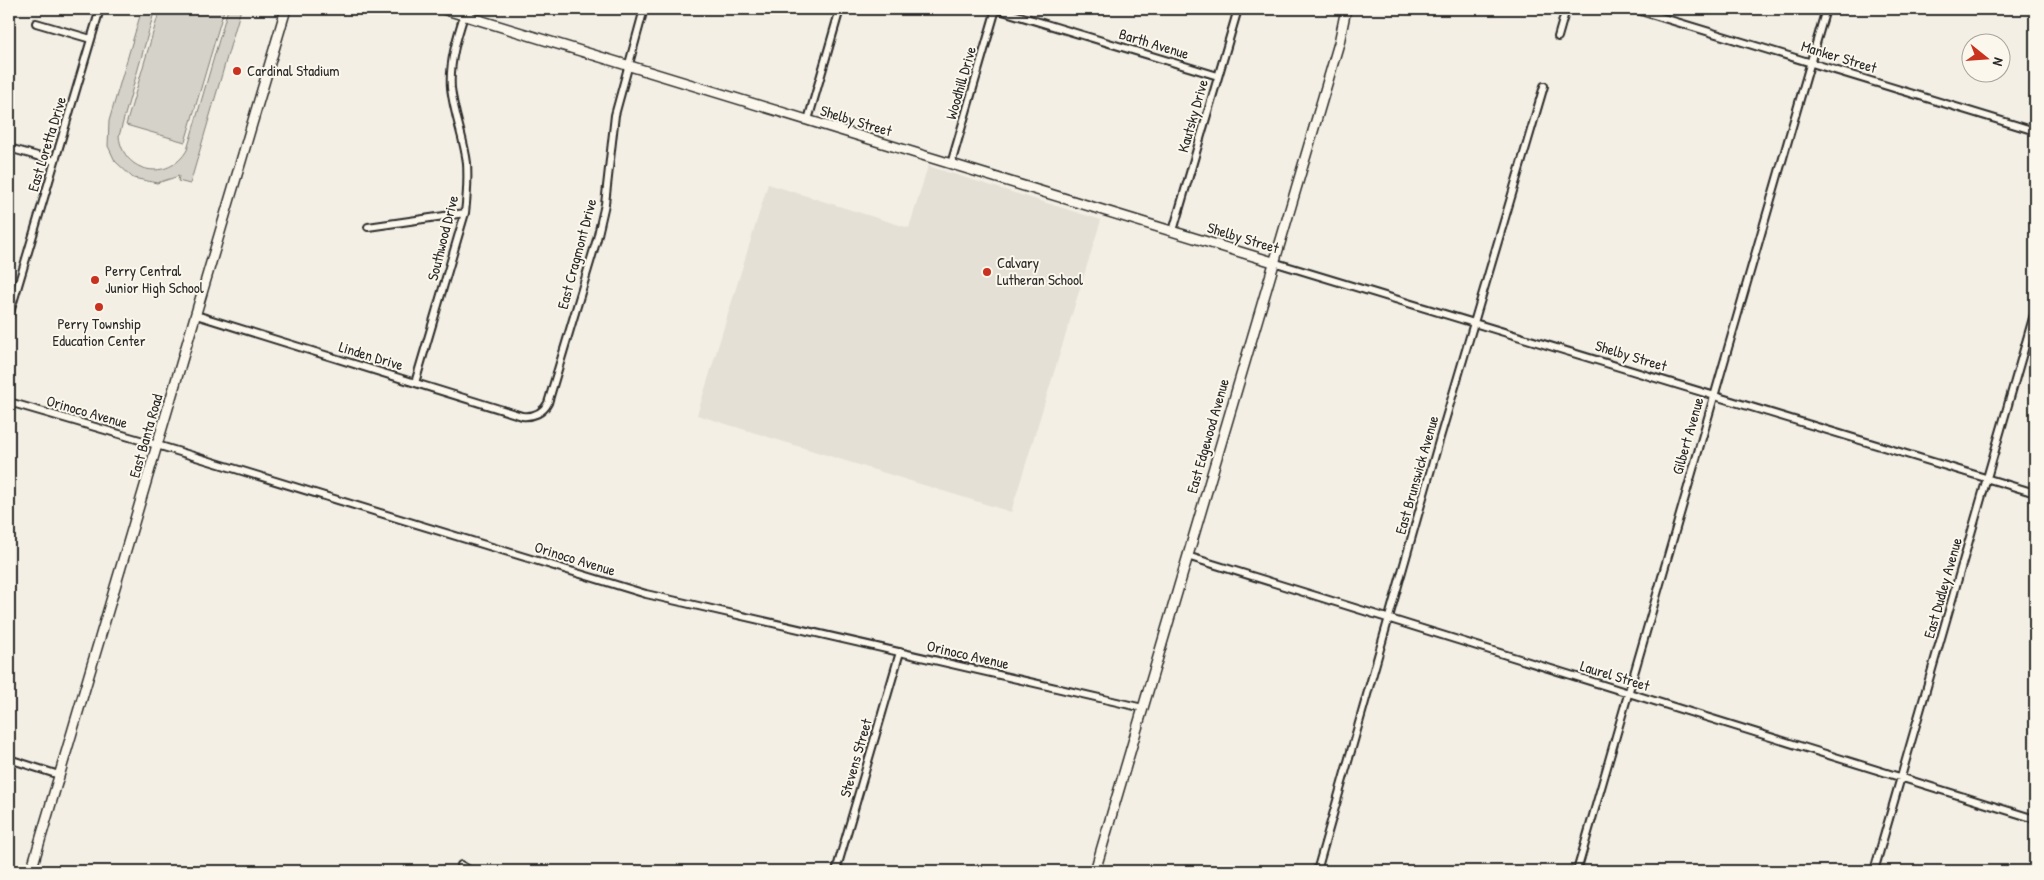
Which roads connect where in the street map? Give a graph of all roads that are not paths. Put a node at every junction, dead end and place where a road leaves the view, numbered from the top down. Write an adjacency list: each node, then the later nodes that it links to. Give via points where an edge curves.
1 (100, 9): 15 (street, East Loretta Drive)
2 (286, 9): 30 (street, East Banta Road)
3 (443, 9): 12 (street, Shelby Street)
4 (644, 9): 17 (street, East Cragmont Drive)
5 (840, 9): 20 (street)
6 (996, 9): 18 (street, Barth Avenue); 24 (street, Woodhill Drive)
7 (1238, 9): 18 (street, Kautsky Drive)
8 (1346, 9): 28 (street, East Edgewood Avenue, via 1339,43)
9 (1566, 9): 14 (street)
10 (1634, 9): 16 (street, Manker Street)
11 (1826, 9): 16 (street, Gilbert Avenue)
12 (465, 12): 17 (street, Shelby Street); 25 (street, Southwood Drive, via 455,46 451,88 468,170)
13 (36, 23): 15 (street)
14 (1558, 37)
15 (91, 39): 23 (street, East Loretta Drive)
16 (1810, 62): 21 (street, Manker Street); 34 (street, Gilbert Avenue)
17 (629, 64): 20 (street, Shelby Street); 36 (street, East Cragmont Drive, via 615,115 605,204 597,239 548,403)
18 (1218, 76): 27 (street, Kautsky Drive)
19 (1544, 86): 32 (street, East Brunswick Avenue)
20 (808, 120): 24 (street, Shelby Street)
21 (2035, 131)
22 (9, 148): 23 (street)
23 (55, 161): 31 (street, East Loretta Drive)
24 (950, 164): 27 (street, Shelby Street)
25 (464, 213): 26 (street); 33 (street, Southwood Drive)
26 (368, 227)
27 (1173, 231): 28 (street, Shelby Street)
28 (1273, 262): 32 (street, Shelby Street); 40 (street, East Edgewood Avenue)
29 (2035, 311): 38 (street, East Dudley Avenue)
30 (196, 315): 33 (street, Linden Drive); 37 (street, East Banta Road)
31 (9, 316)
32 (1474, 322): 34 (street, Shelby Street); 41 (street, East Brunswick Avenue)
33 (415, 383): 36 (street, Linden Drive, via 522,416)
34 (1712, 395): 38 (street, Shelby Street); 43 (street, Gilbert Avenue)
35 (9, 402): 37 (street, Orinoco Avenue)
36 (540, 412)
37 (157, 445): 42 (street, Orinoco Avenue, via 646,594); 46 (street, East Banta Road)
38 (1987, 479): 39 (street, Shelby Street); 47 (street, East Dudley Avenue)
39 (2035, 493)
40 (1187, 556): 41 (street, Laurel Street); 44 (street, East Edgewood Avenue)
41 (1390, 620): 43 (street, Laurel Street); 54 (street, East Brunswick Avenue)
42 (900, 652): 44 (street, Orinoco Avenue); 52 (street, Stevens Street)
43 (1628, 693): 47 (street, Laurel Street); 55 (street, Gilbert Avenue)
44 (1143, 708): 53 (street, East Edgewood Avenue)
45 (9, 760): 46 (street)
46 (59, 775): 50 (street, East Banta Road)
47 (1901, 777): 48 (street, Laurel Street); 56 (street, East Dudley Avenue)
48 (2035, 819)
49 (461, 865): 51 (street)
50 (31, 871)
51 (471, 871)
52 (836, 871)
53 (1095, 871)
54 (1317, 871)
55 (1577, 871)
56 (1874, 871)

